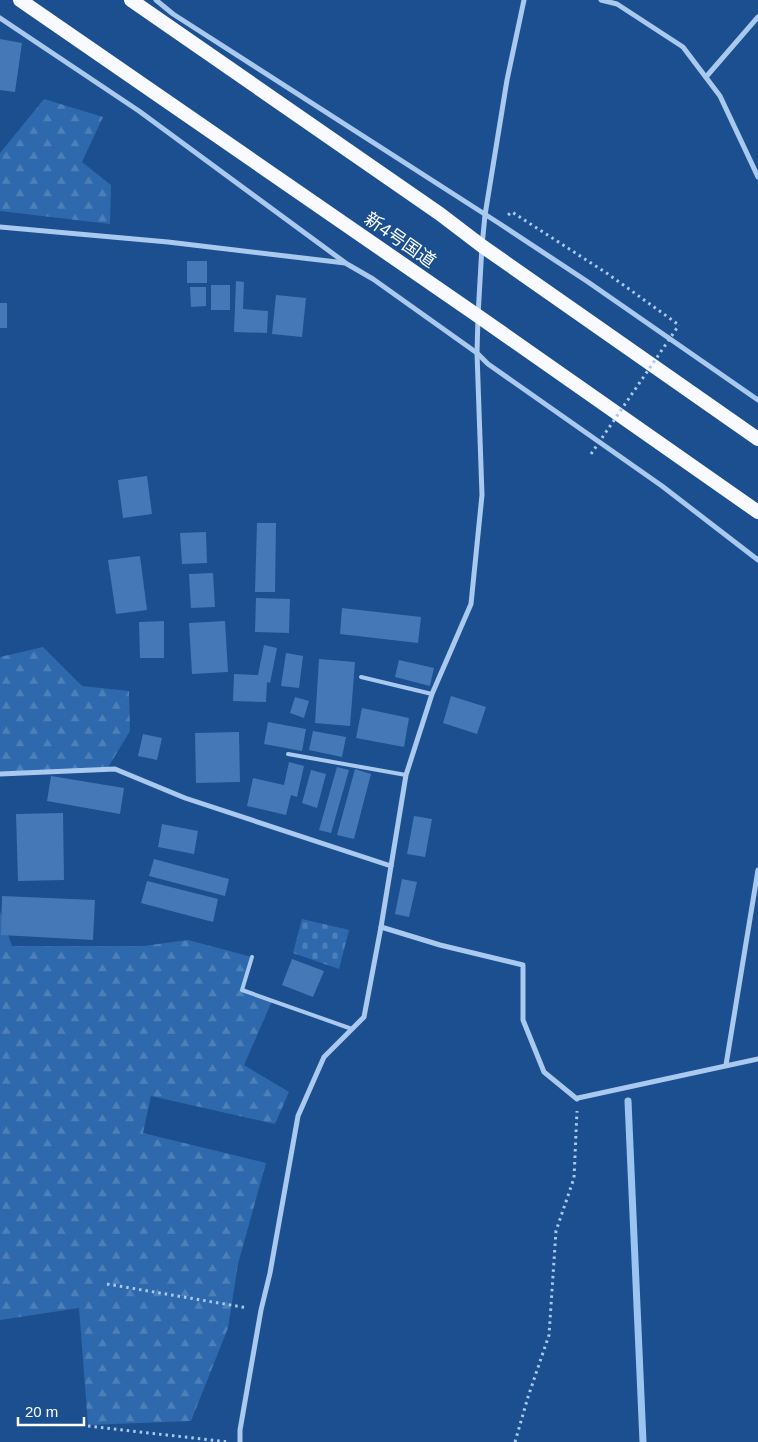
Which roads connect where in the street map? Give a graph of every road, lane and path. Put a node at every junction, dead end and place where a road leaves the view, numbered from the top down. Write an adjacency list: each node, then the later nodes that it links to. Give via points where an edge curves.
1 (20, 0): 15 (highway, 新4号国道)
2 (132, 0): 13 (highway)
3 (156, 0): 10 (street)
4 (524, 0): 10 (street)
5 (601, 0): 8 (street, via 616,4 683,47)
6 (758, 17): 8 (street)
7 (0, 18): 14 (street, via 139,111)
8 (706, 77): 9 (street, via 720,96)
9 (758, 177)
10 (485, 215): 11 (street); 13 (street)
11 (497, 222): 17 (street); 19 (path, bridge, via 512,212 608,274 680,326)
12 (0, 227): 14 (street, via 168,242)
13 (482, 246): 15 (street); 18 (highway)
14 (347, 264): 16 (street)
15 (478, 316): 16 (street); 20 (highway, 新4号国道)
16 (477, 353): 21 (street, via 488,364 662,486); 23 (street, via 482,495 471,604)
17 (758, 400)
18 (758, 439)
19 (590, 454)
20 (758, 512)
21 (758, 560)
22 (361, 677): 23 (lane)
23 (432, 694): 26 (street)
24 (288, 754): 26 (lane)
25 (0, 774): 27 (street, via 115,769 185,798)
26 (406, 775): 27 (street)
27 (391, 866): 29 (street)
28 (758, 870): 33 (street)
29 (381, 927): 31 (street, via 364,1017); 34 (street, via 523,965 523,1020 544,1072)
30 (252, 958): 31 (lane, via 242,990)
31 (352, 1029): 36 (street, via 324,1057 298,1116)
32 (758, 1059): 33 (street)
33 (726, 1066): 34 (street)
34 (578, 1098): 40 (path, via 574,1178 556,1231 549,1335)
35 (107, 1284): 36 (path)
36 (261, 1310): 39 (street)
37 (88, 1426): 38 (path)
38 (231, 1442)
39 (240, 1442)
40 (514, 1442)

